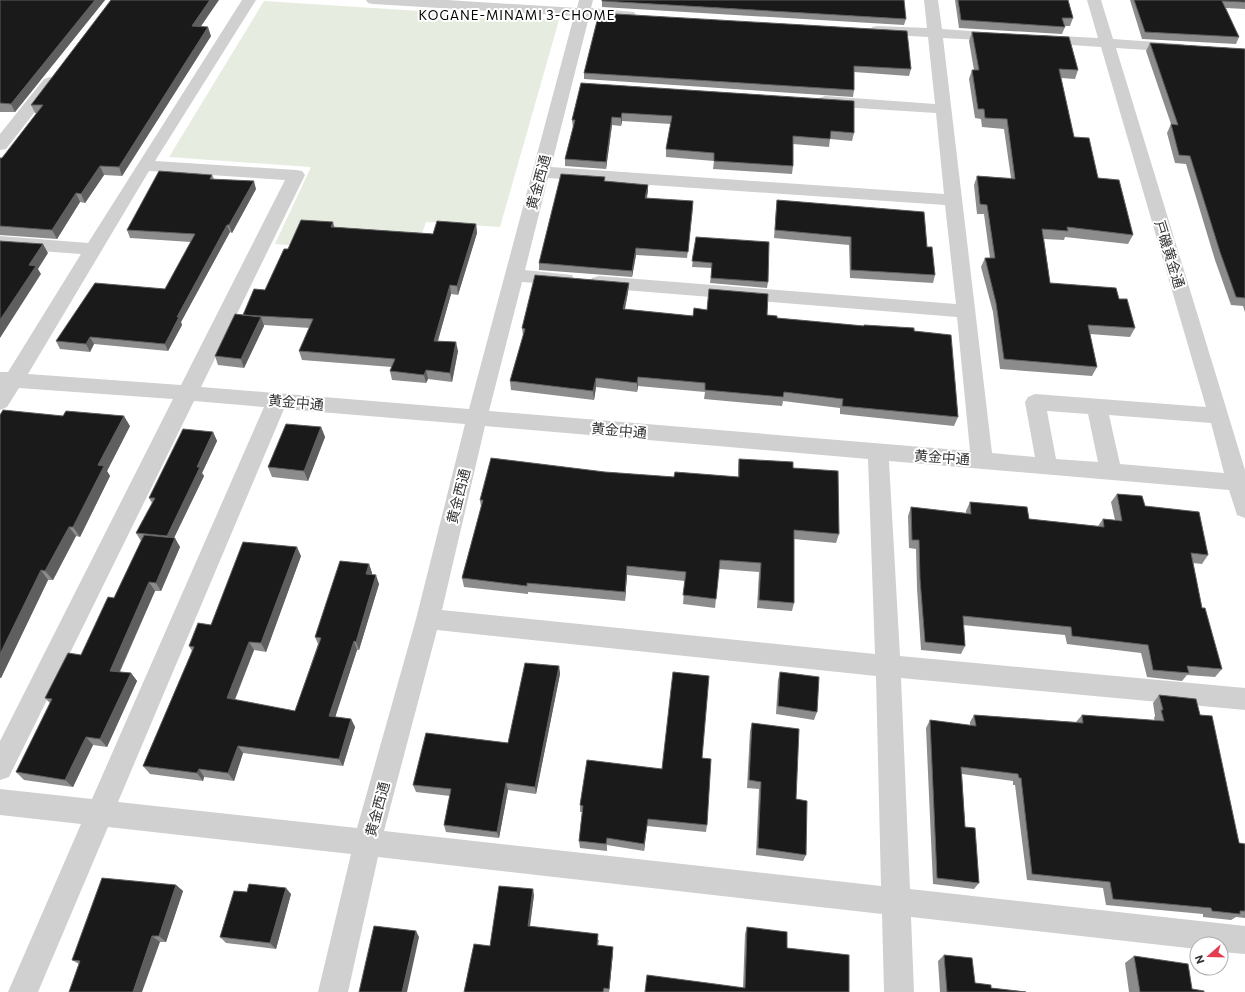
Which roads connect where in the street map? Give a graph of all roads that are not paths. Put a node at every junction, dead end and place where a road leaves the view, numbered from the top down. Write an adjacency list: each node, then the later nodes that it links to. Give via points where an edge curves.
1 (249, 0): 17 (street)
2 (372, 0): 5 (street)
3 (930, 0): 8 (street)
4 (1094, 0): 11 (street, 戸磯黄金通)
5 (584, 6): 6 (street); 18 (street, 黄金西通, via 572,85)
6 (645, 16)
7 (864, 29): 8 (street)
8 (935, 34): 9 (street); 15 (street)
9 (1013, 38)
10 (1029, 39): 11 (street)
11 (1107, 43): 12 (street); 29 (street, 戸磯黄金通)
12 (1191, 48)
13 (57, 73): 16 (street)
14 (809, 100): 15 (street)
15 (943, 108): 19 (street)
16 (0, 145)
17 (144, 166): 21 (street); 25 (street, via 296,175)
18 (541, 172): 19 (street); 22 (street, 黄金西通)
19 (954, 200): 23 (street)
20 (0, 242): 21 (street)
21 (93, 249): 24 (street)
22 (514, 275): 23 (street); 30 (street, 黄金西通)
23 (966, 310): 32 (street)
24 (7, 380): 25 (street, 黄金中通); 27 (street)
25 (188, 393): 26 (street, 黄金中通); 40 (street)
26 (277, 400): 30 (street, 黄金中通); 42 (street)
27 (0, 402)
28 (1097, 406): 29 (street); 33 (street, via 1036,402); 34 (street)
29 (1219, 416): 35 (street, 戸磯黄金通)
30 (477, 417): 31 (street, 黄金中通); 37 (street, 黄金西通)
31 (878, 452): 32 (street, 黄金中通); 38 (street)
32 (982, 460): 33 (street, 黄金中通)
33 (1047, 465): 34 (street, 黄金中通)
34 (1111, 471): 35 (street, 黄金中通)
35 (1241, 483): 36 (street, 戸磯黄金通)
36 (1245, 509)
37 (428, 619): 38 (street); 43 (street, 黄金西通)
38 (888, 666): 39 (street); 44 (street)
39 (1245, 699)
40 (0, 768)
41 (0, 802): 42 (street)
42 (100, 814): 43 (street); 46 (street)
43 (367, 843): 44 (street); 47 (street, 黄金西通)
44 (896, 902): 45 (street); 48 (street)
45 (1245, 940)
46 (23, 992)
47 (332, 992)
48 (899, 992)

